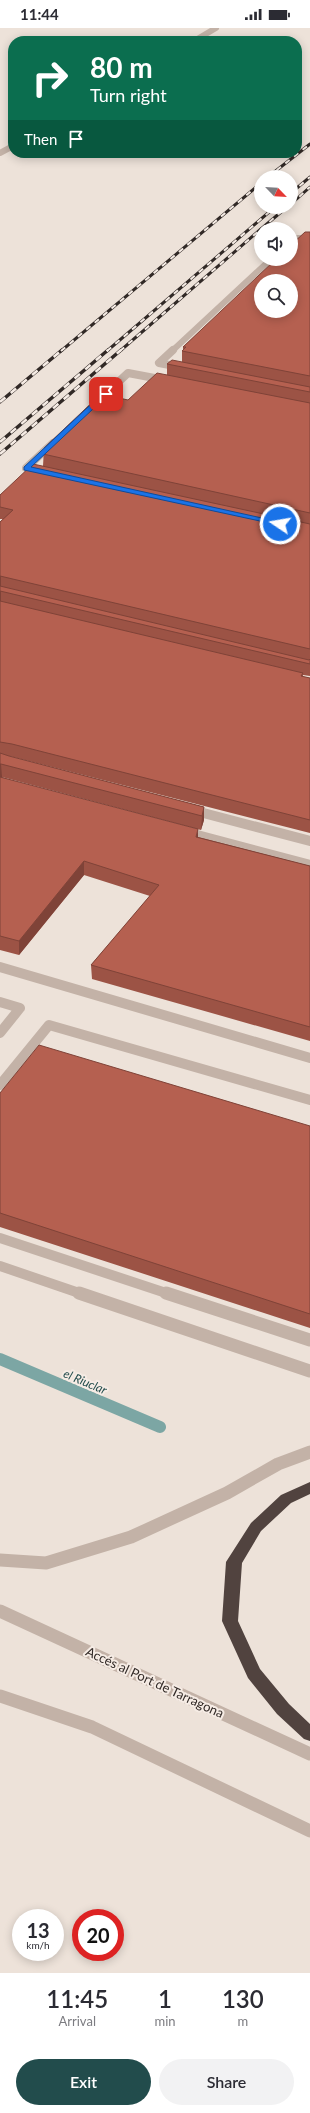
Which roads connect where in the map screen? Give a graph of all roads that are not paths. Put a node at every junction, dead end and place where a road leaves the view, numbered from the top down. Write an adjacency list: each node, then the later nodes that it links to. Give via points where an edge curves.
1 (216, 28): 2 (street)
2 (202, 36)
3 (298, 238): 4 (street)
4 (310, 238)
5 (263, 266): 6 (street, via 159,363)
6 (189, 369)
7 (174, 382): 8 (street, via 128,373)
8 (88, 410)
9 (60, 436): 10 (street, via 26,468)
10 (49, 473)
11 (182, 807): 13 (street)
12 (174, 829): 14 (street)
13 (310, 841)
14 (310, 865)
15 (0, 967): 18 (street)
16 (0, 1002): 17 (street, via 20,1008)
17 (0, 1033)
18 (310, 1058)
19 (0, 1085): 20 (street, via 49,1025)
20 (310, 1100)
21 (0, 1238): 23 (street)
22 (0, 1266): 24 (street)
23 (310, 1340)
24 (310, 1371)
25 (310, 1452): 27 (street, via 278,1464 227,1493 130,1536 46,1563)
26 (310, 1488): 30 (highway, via 286,1499 256,1527 241,1550 234,1562 230,1621 254,1673 283,1709)
27 (0, 1560)
28 (0, 1610): 31 (street, Accés al Port de Tarragona)
29 (0, 1696): 32 (street, via 92,1727)
30 (310, 1734)
31 (310, 1754)
32 (310, 1831)

